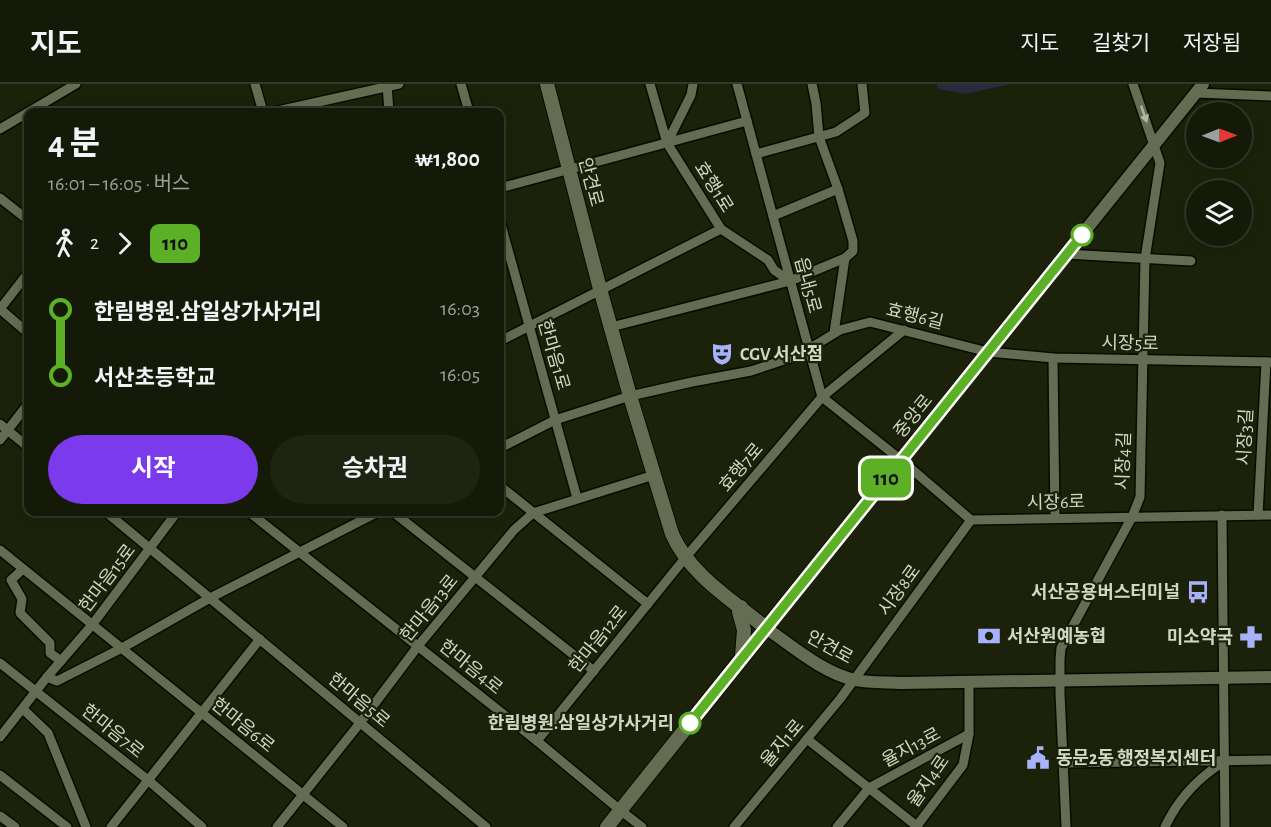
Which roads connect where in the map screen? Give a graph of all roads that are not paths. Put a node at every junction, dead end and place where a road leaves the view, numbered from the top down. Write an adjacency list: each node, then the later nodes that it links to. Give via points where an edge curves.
1 (76, 84): 15 (street)
2 (255, 84): 16 (street)
3 (399, 84): 12 (street)
4 (461, 84): 19 (street)
5 (547, 84): 27 (main road, 안견로)
6 (650, 84): 24 (street, 효행1로)
7 (693, 84): 24 (street)
8 (737, 84): 21 (street, 읍내5로)
9 (813, 84): 23 (street)
10 (862, 84): 23 (street, via 865,113 836,132)
11 (1133, 84): 25 (street, 시장4길, one-way to 25)
12 (387, 85): 17 (street); 18 (street)
13 (1200, 89): 14 (street); 25 (street, 중앙로)
14 (1271, 96)
15 (35, 108)
16 (263, 108)
17 (290, 108)
18 (389, 108)
19 (468, 108)
20 (24, 114): 22 (street)
21 (747, 121): 24 (street); 26 (street, 읍내5로)
22 (0, 129)
23 (819, 137): 26 (street); 29 (street)
24 (667, 143): 27 (street); 33 (street, 효행1로)
25 (1154, 145): 35 (street, 중앙로); 37 (street, 시장4길, via 1160,163)
26 (756, 154): 31 (street, 읍내5로)
27 (569, 170): 28 (street); 41 (main road, 안견로)
28 (504, 187)
29 (838, 189): 31 (street); 36 (street, via 853,241 853,250)
30 (0, 198): 32 (street)
31 (773, 216): 40 (street, 읍내5로)
32 (24, 217)
33 (721, 229): 40 (street, 효행1로, via 768,260 774,270); 41 (street)
34 (504, 236): 43 (street, 한마음1로)
35 (1066, 254): 37 (street); 50 (street, 중앙로)
36 (845, 258): 40 (street); 47 (street)
37 (1145, 259): 38 (street); 52 (street, 시장4길)
38 (1191, 261)
39 (24, 278): 42 (street)
40 (790, 281): 44 (street); 49 (street, 읍내5로)
41 (600, 289): 43 (street); 44 (main road, 안견로)
42 (0, 309): 45 (street)
43 (529, 327): 48 (street); 57 (street, 한마음1로)
44 (611, 327): 54 (main road, 안견로)
45 (24, 330)
46 (904, 330): 47 (street, 효행6길, via 870,322); 50 (street, 효행6길); 55 (street, 효행7로)
47 (834, 333): 49 (street, 효행6길)
48 (504, 339)
49 (809, 349): 54 (street, 효행6길, via 751,371); 55 (street, 읍내5로)
50 (988, 352): 51 (street, 시장5로); 63 (street, 중앙로)
51 (1053, 358): 52 (street, 시장5로); 77 (street)
52 (1142, 360): 53 (street, 시장5로); 76 (street, 시장4길, via 1140,497)
53 (1268, 362): 70 (street, 시장3길)
54 (630, 396): 57 (street, 효행6길); 64 (main road, 안견로)
55 (822, 397): 63 (street); 82 (street, 효행7로)
56 (24, 409): 59 (street)
57 (555, 420): 62 (street, 효행6길); 66 (street, 한마음1로)
58 (0, 424): 59 (street)
59 (8, 430): 60 (street); 61 (street)
60 (0, 440)
61 (24, 444)
62 (504, 446)
63 (901, 460): 78 (street); 89 (street, 중앙로)
64 (654, 475): 66 (street, 한마음13로); 82 (main road, 안견로, via 672,534)
65 (504, 489): 67 (street)
66 (577, 498): 67 (street, 한마음13로)
67 (533, 513): 84 (street, 한마음13로); 86 (street)
68 (1271, 514): 70 (street, 시장6로)
69 (1222, 515): 70 (street, 시장6로); 76 (street, 시장6로); 99 (street)
70 (1258, 515)
71 (111, 516): 79 (street, 한마음5로)
72 (174, 516): 79 (street, 한마음15로)
73 (254, 516): 81 (street, 한마음4로)
74 (370, 516): 81 (street)
75 (398, 516): 84 (street)
76 (1132, 517): 77 (street, 시장6로); 101 (street, 시장4길, via 1063,644)
77 (1055, 518): 78 (street, 시장6로)
78 (971, 520): 100 (street, 시장8로)
79 (150, 548): 85 (street, 한마음5로); 88 (street, 한마음15로)
80 (0, 550): 83 (street, 한마음6로)
81 (300, 553): 85 (street); 91 (street, 한마음4로)
82 (686, 558): 86 (street, 한마음12로); 87 (main road, 안견로)
83 (23, 569): 88 (street, 한마음6로); 94 (street, via 11,580 22,599 20,613 50,643 50,653)
84 (475, 577): 91 (street, 한마음13로); 96 (street)
85 (210, 598): 90 (street, 한마음5로); 92 (street)
86 (648, 604): 96 (street, 한마음12로)
87 (741, 607): 89 (main road, 안견로); 93 (main road)
88 (92, 625): 92 (street, 한마음6로); 94 (street, 한마음15로)
89 (766, 628): 93 (main road, 중앙로); 100 (street, 안견로, via 826,669)
90 (260, 639): 105 (street); 106 (street, 한마음5로)
91 (418, 646): 106 (street, 한마음13로); 110 (street, 한마음4로)
92 (122, 648): 97 (street, via 57,681); 105 (street, 한마음6로)
93 (741, 658): 118 (main road, 중앙로)
94 (61, 662): 97 (street, 한마음15로)
95 (0, 663): 103 (street, 한마음7로)
96 (594, 671): 110 (street, 한마음12로)
97 (47, 677): 103 (street, 한마음15로)
98 (1271, 677): 99 (street, 안견로)
99 (1225, 678): 101 (street, 안견로); 111 (street)
100 (854, 680): 102 (street, 안견로); 109 (street, 율지1로)
101 (1060, 681): 102 (street, 안견로); 113 (street, 시장4길)
102 (969, 682): 107 (street, 율지4로)
103 (36, 692): 104 (street, 한마음15로); 115 (street, 한마음7로)
104 (22, 709): 108 (street, 한마음15로); 122 (street, via 48,733)
105 (201, 713): 115 (street); 117 (street, 한마음6로)
106 (360, 723): 117 (street, 한마음13로); 127 (street, 한마음5로)
107 (969, 734): 116 (street, 율지13로); 132 (street, 율지4로, via 963,765)
108 (0, 737)
109 (807, 739): 116 (street, 율지13로); 130 (street, 율지1로)
110 (537, 741): 118 (street, 한마음4로)
111 (1225, 760): 112 (street); 113 (street); 134 (street, via 1195,784); 135 (street)
112 (1271, 760)
113 (1063, 763): 133 (street, 시장4길)
114 (0, 775): 121 (street)
115 (148, 780): 123 (street); 124 (street, 한마음7로)
116 (869, 788): 131 (street); 132 (street, 율지13로)
117 (302, 795): 125 (street, 한마음13로); 126 (street, 한마음6로)
118 (620, 810): 128 (main road, 중앙로); 129 (street, 한마음4로)
119 (0, 816): 120 (street)
120 (15, 827)
121 (67, 827)
122 (86, 827)
123 (111, 827)
124 (202, 827)
125 (277, 827)
126 (343, 827)
127 (486, 827)
128 (607, 827)
129 (642, 827)
130 (734, 827)
131 (837, 827)
132 (917, 827)
133 (1066, 827)
134 (1165, 827)
135 (1225, 827)

